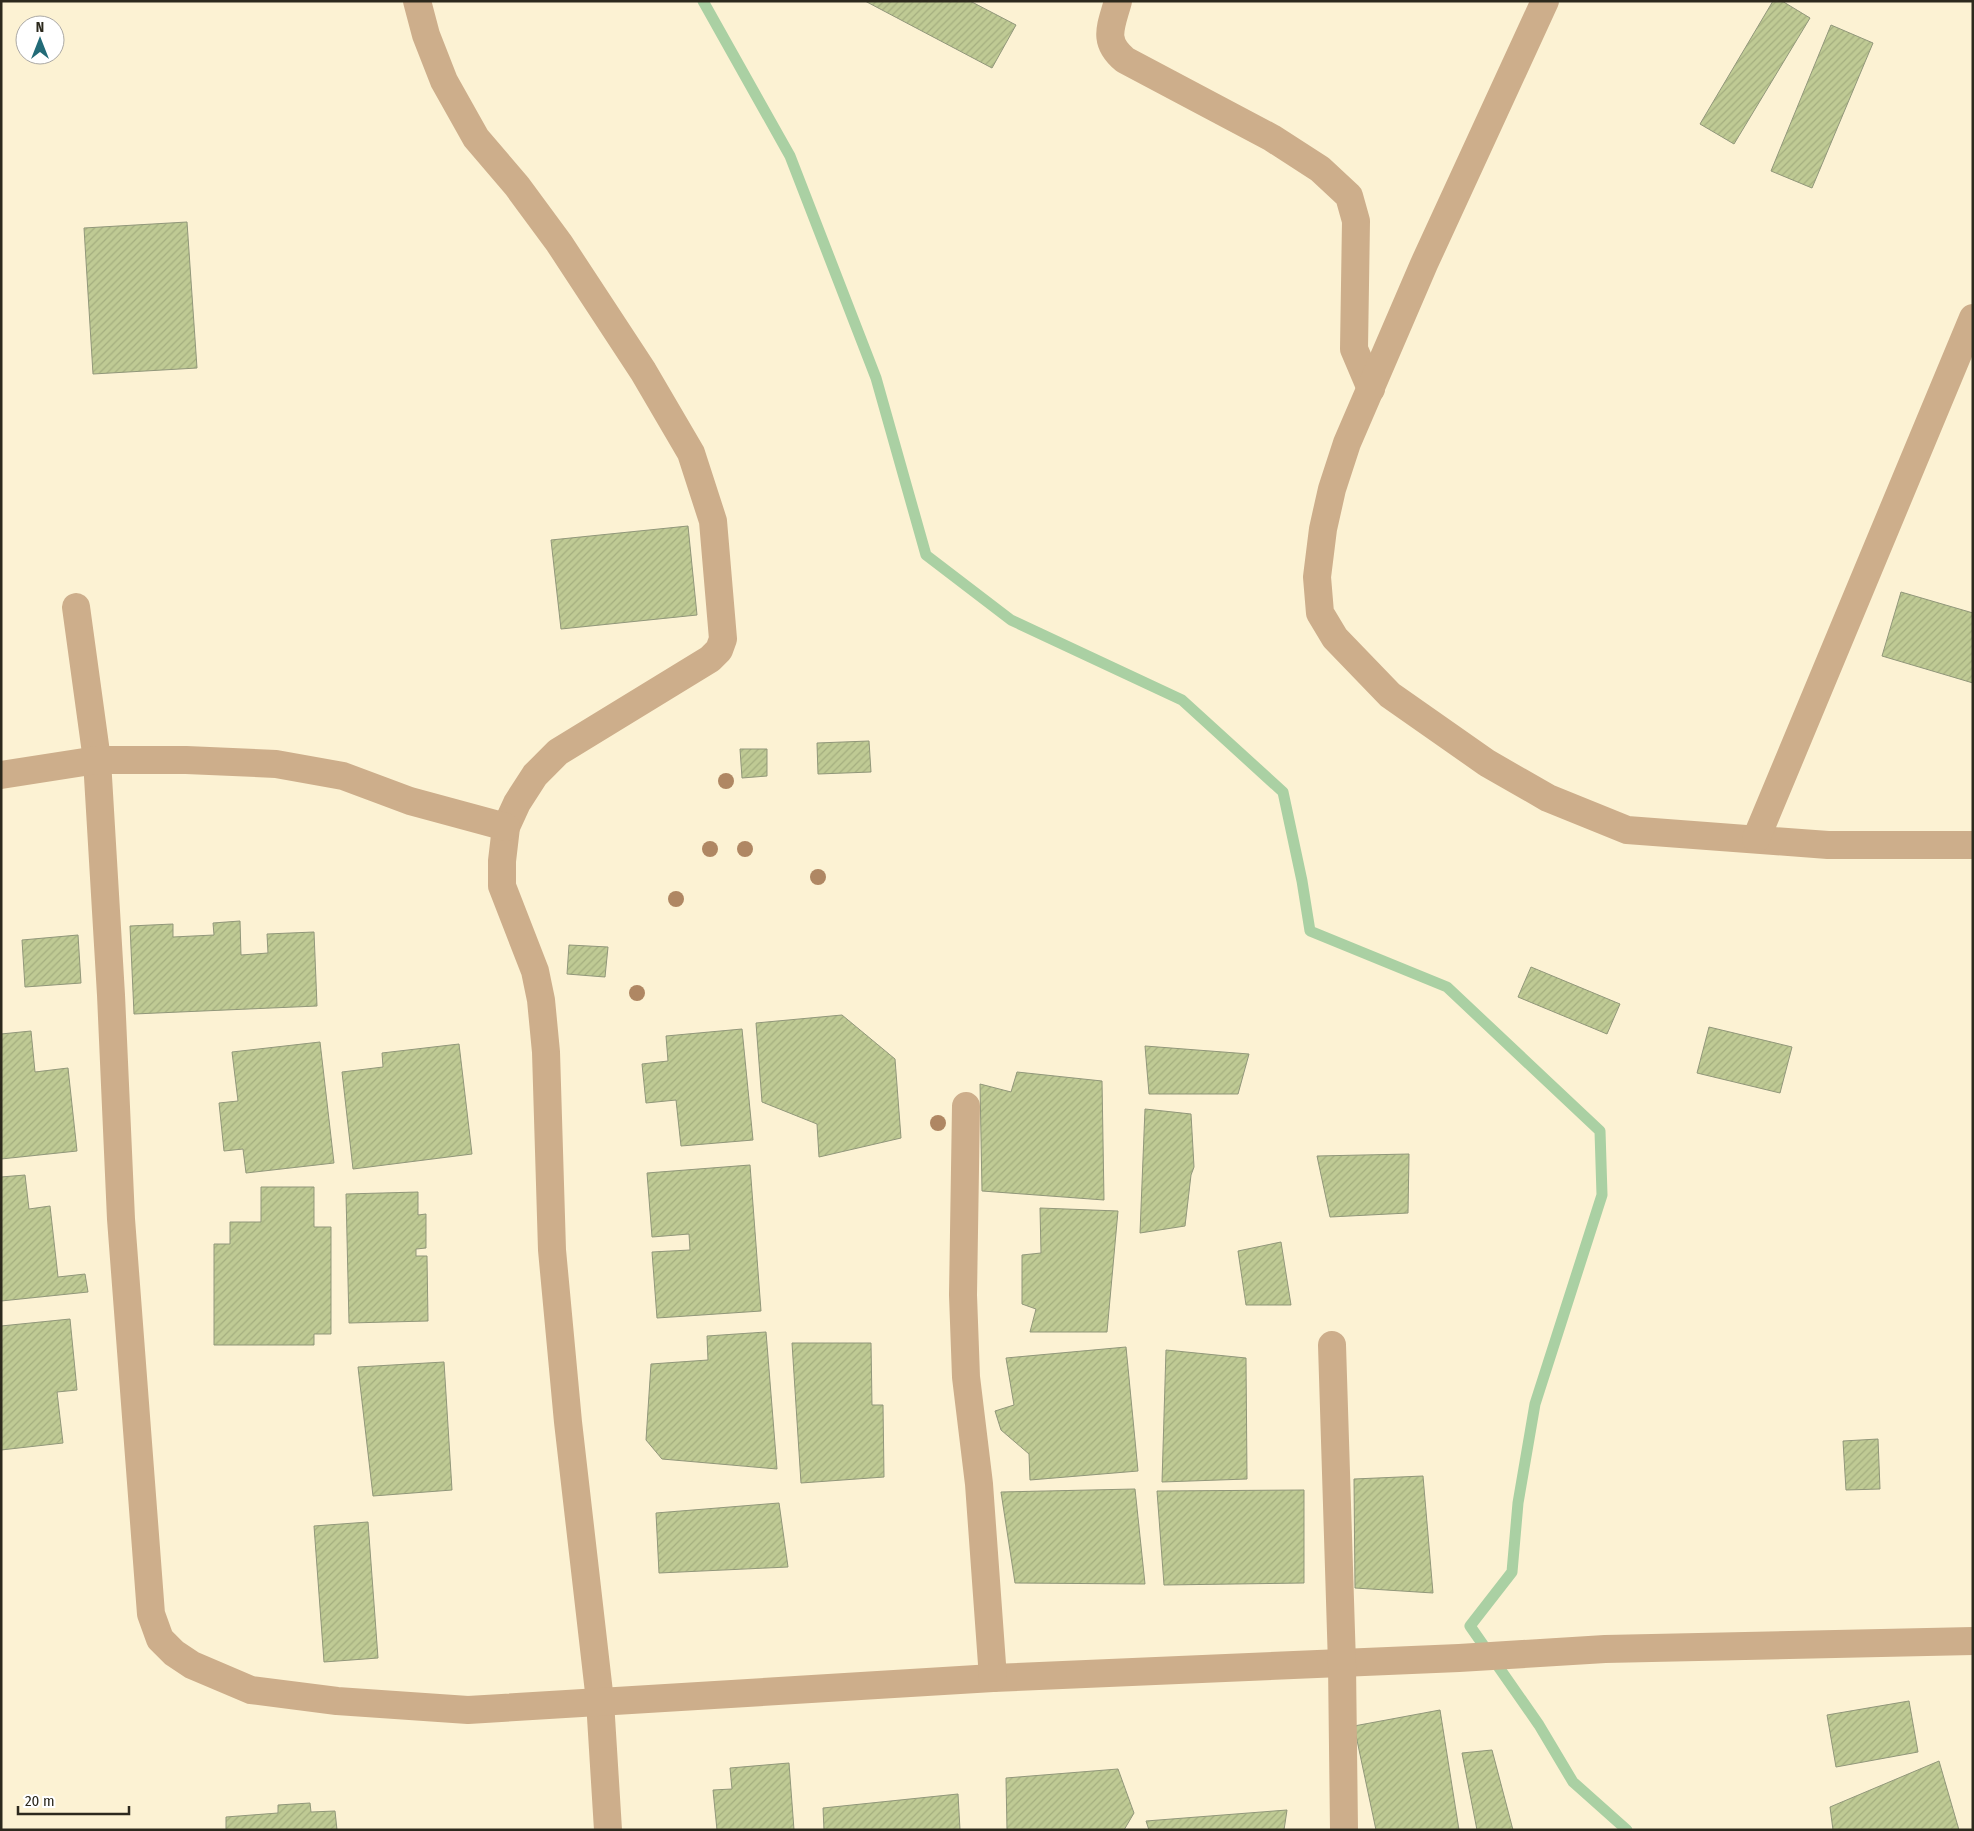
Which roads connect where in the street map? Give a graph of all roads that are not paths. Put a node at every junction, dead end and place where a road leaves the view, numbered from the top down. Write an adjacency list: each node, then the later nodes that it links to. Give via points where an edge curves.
1 (417, 1): 9 (street, via 444,81 476,138 559,243 643,371 691,453 713,521 722,639 720,650 558,752 535,775)
2 (1118, 1): 5 (street, via 1110,38 1111,45 1125,60 1272,138 1320,169 1349,196 1356,221 1354,349)
3 (1545, 1): 5 (street, via 1424,264)
4 (1973, 318): 10 (street)
5 (1371, 389): 10 (street, via 1347,443 1323,529 1317,577 1320,614 1335,638 1390,695 1487,763 1548,798 1628,830)
6 (76, 607): 7 (street)
7 (97, 760): 8 (street); 9 (street, via 276,764 343,776 410,801); 17 (street, via 121,1219 151,1614 160,1639 192,1665 251,1690 337,1701 468,1710)
8 (1, 775)
9 (506, 827): 17 (street, via 502,886 535,970 542,1009 552,1250)
10 (1756, 839): 11 (street, via 1828,844)
11 (1973, 844)
12 (966, 1106): 16 (street, via 963,1295 966,1377 979,1484)
13 (1332, 1345): 15 (street)
14 (1973, 1641): 15 (street, via 1605,1649)
15 (1342, 1664): 16 (street); 19 (street)
16 (994, 1678): 17 (street)
17 (600, 1701): 18 (street)
18 (608, 1830)
19 (1344, 1830)

